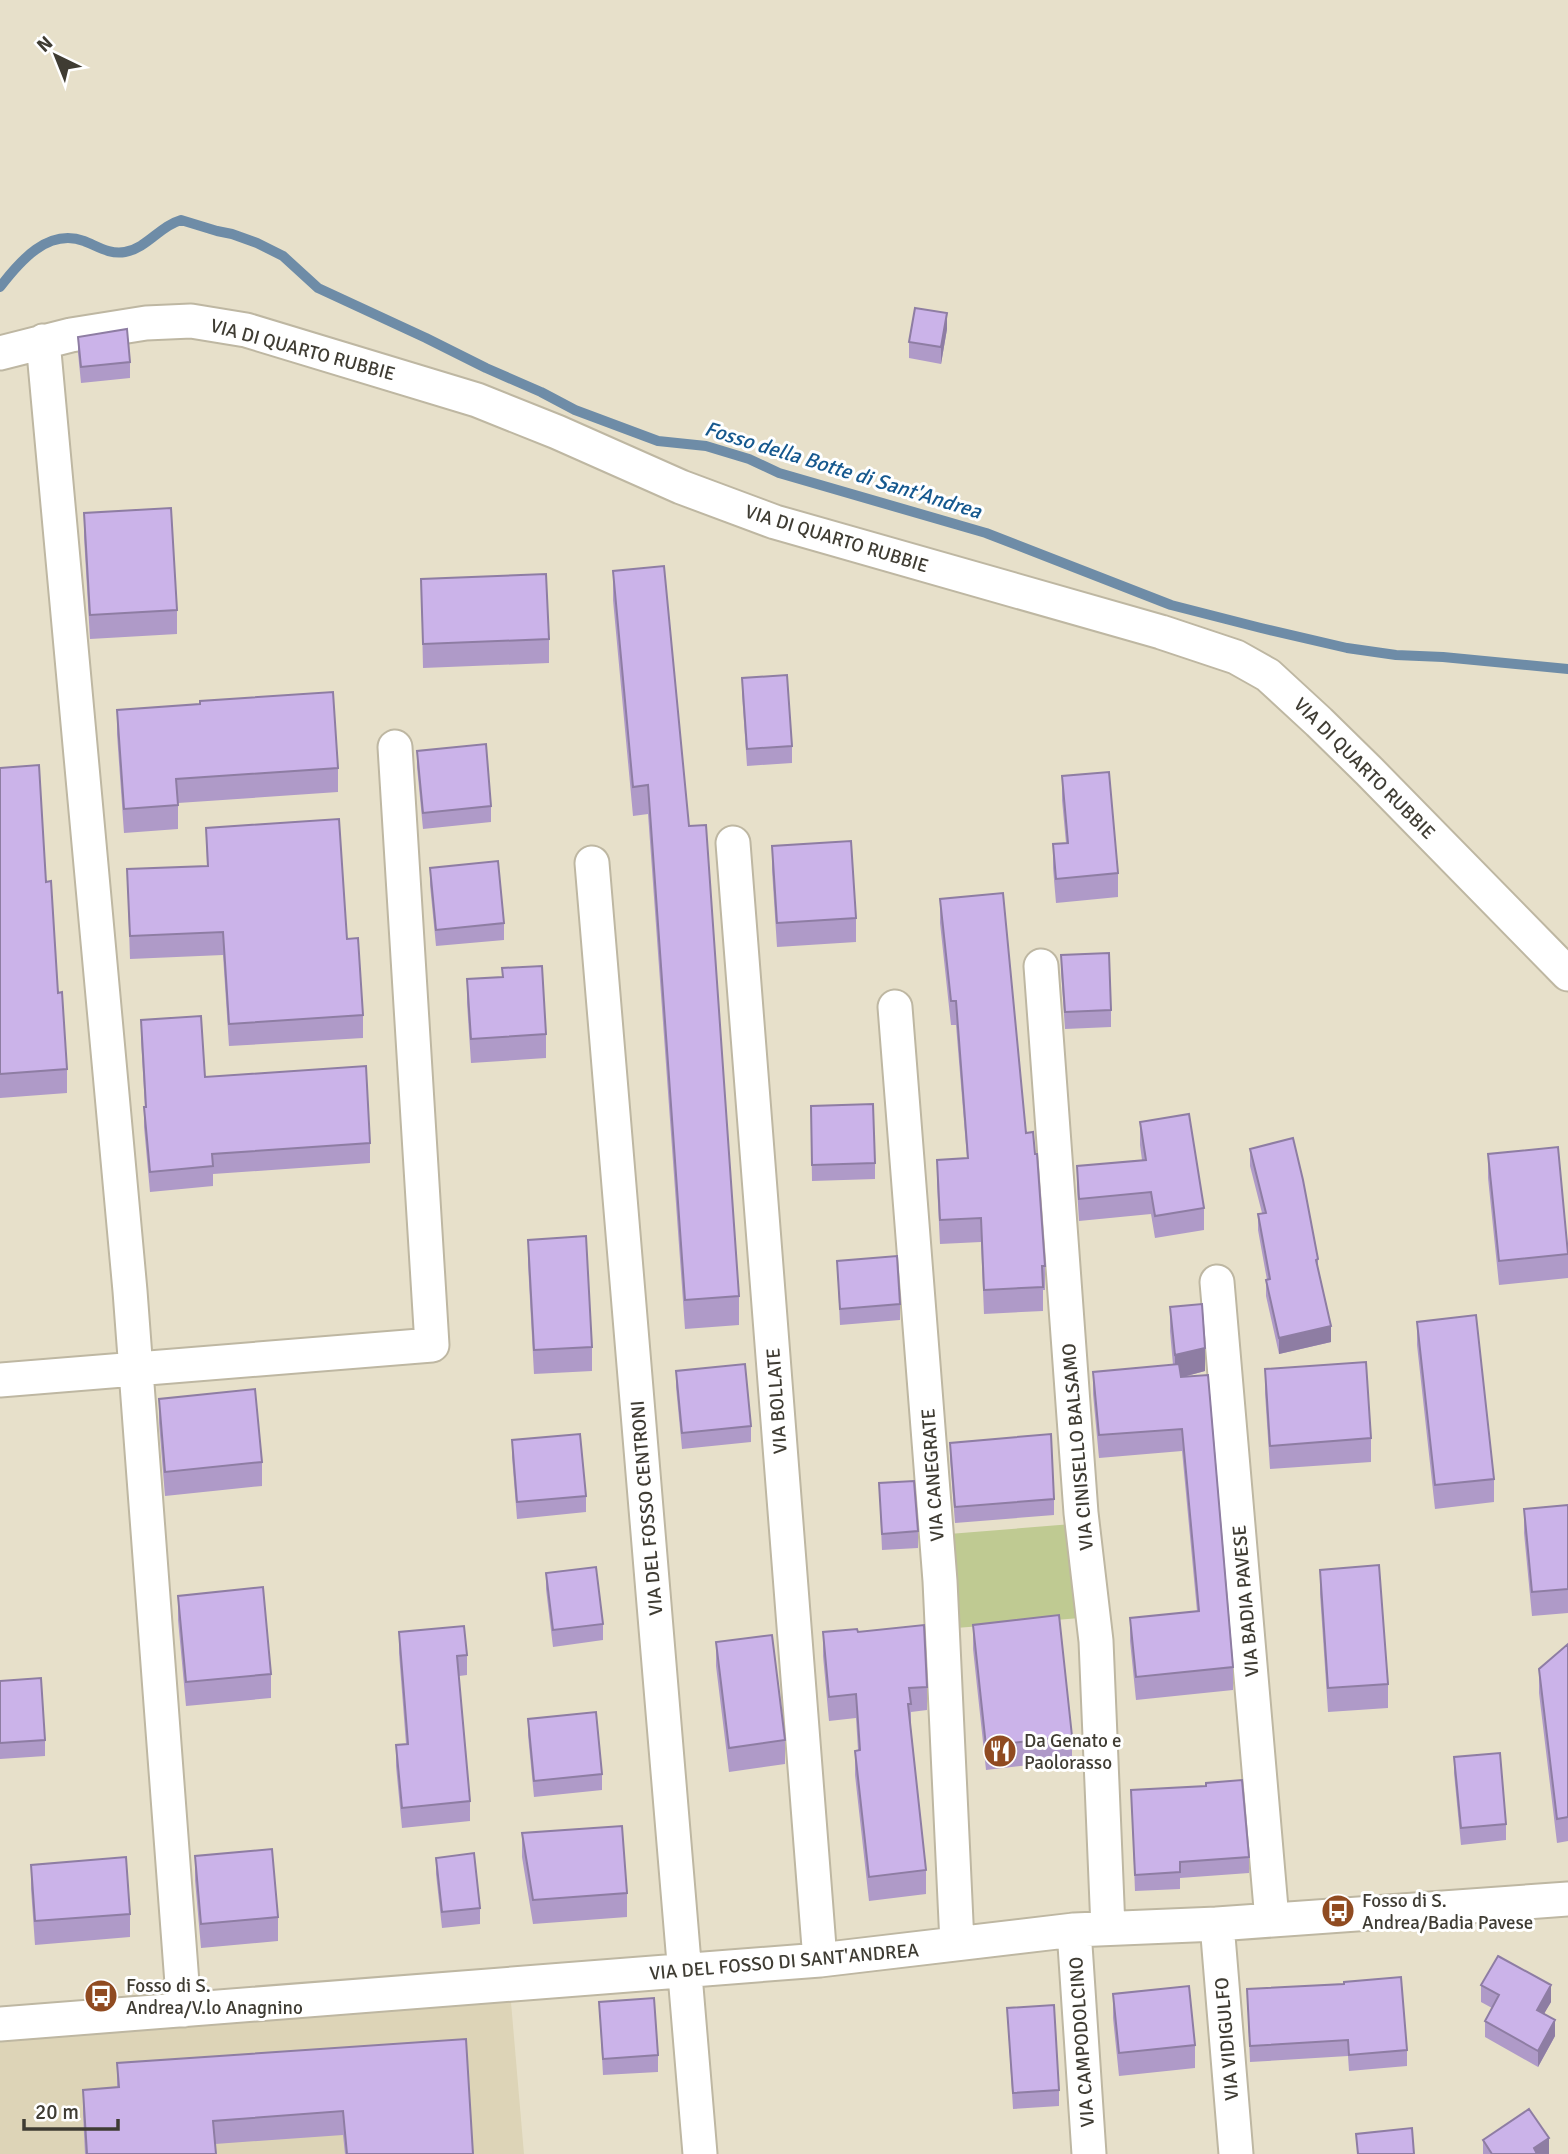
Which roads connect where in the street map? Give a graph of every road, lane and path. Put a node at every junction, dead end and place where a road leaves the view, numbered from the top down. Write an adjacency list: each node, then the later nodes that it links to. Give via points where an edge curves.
1 (43, 341): 2 (street, VIA DI QUARTO RUBBIE); 7 (street, VIA DI QUARTO RUBBIE, via 159,322 191,321 246,330 448,389 775,522 1236,657 1268,675 1319,722); 10 (street)
2 (0, 353)
3 (395, 747): 10 (street, via 432,1345)
4 (733, 843): 18 (street, VIA BOLLATE)
5 (592, 863): 19 (street, VIA DEL FOSSO CENTRONI)
6 (1041, 966): 15 (street, VIA CINISELLO BALSAMO, via 1081,1513 1096,1642)
7 (1568, 974)
8 (895, 1007): 17 (street, VIA CANEGRATE, via 940,1581)
9 (1217, 1282): 13 (street, VIA BADIA PAVESE)
10 (136, 1370): 11 (street); 20 (street)
11 (0, 1380)
12 (1568, 1899): 13 (street, VIA DEL FOSSO DI SANT'ANDREA)
13 (1272, 1920): 14 (street, VIA DEL FOSSO DI SANT'ANDREA)
14 (1217, 1924): 15 (street, VIA DEL FOSSO DI SANT'ANDREA); 24 (street, VIA VIDIGULFO)
15 (1108, 1928): 16 (street, VIA DEL FOSSO DI SANT'ANDREA)
16 (1074, 1930): 17 (street, VIA DEL FOSSO DI SANT'ANDREA); 23 (street, VIA CAMPODOLCINO)
17 (957, 1943): 18 (street, VIA DEL FOSSO DI SANT'ANDREA)
18 (820, 1960): 19 (street, VIA DEL FOSSO DI SANT'ANDREA)
19 (684, 1971): 20 (street, VIA DEL FOSSO DI SANT'ANDREA); 22 (street, VIA DEL FOSSO CENTRONI)
20 (184, 2010): 21 (street, VIA DEL FOSSO DI SANT'ANDREA)
21 (0, 2024)
22 (699, 2154)
23 (1089, 2154)
24 (1236, 2154)

